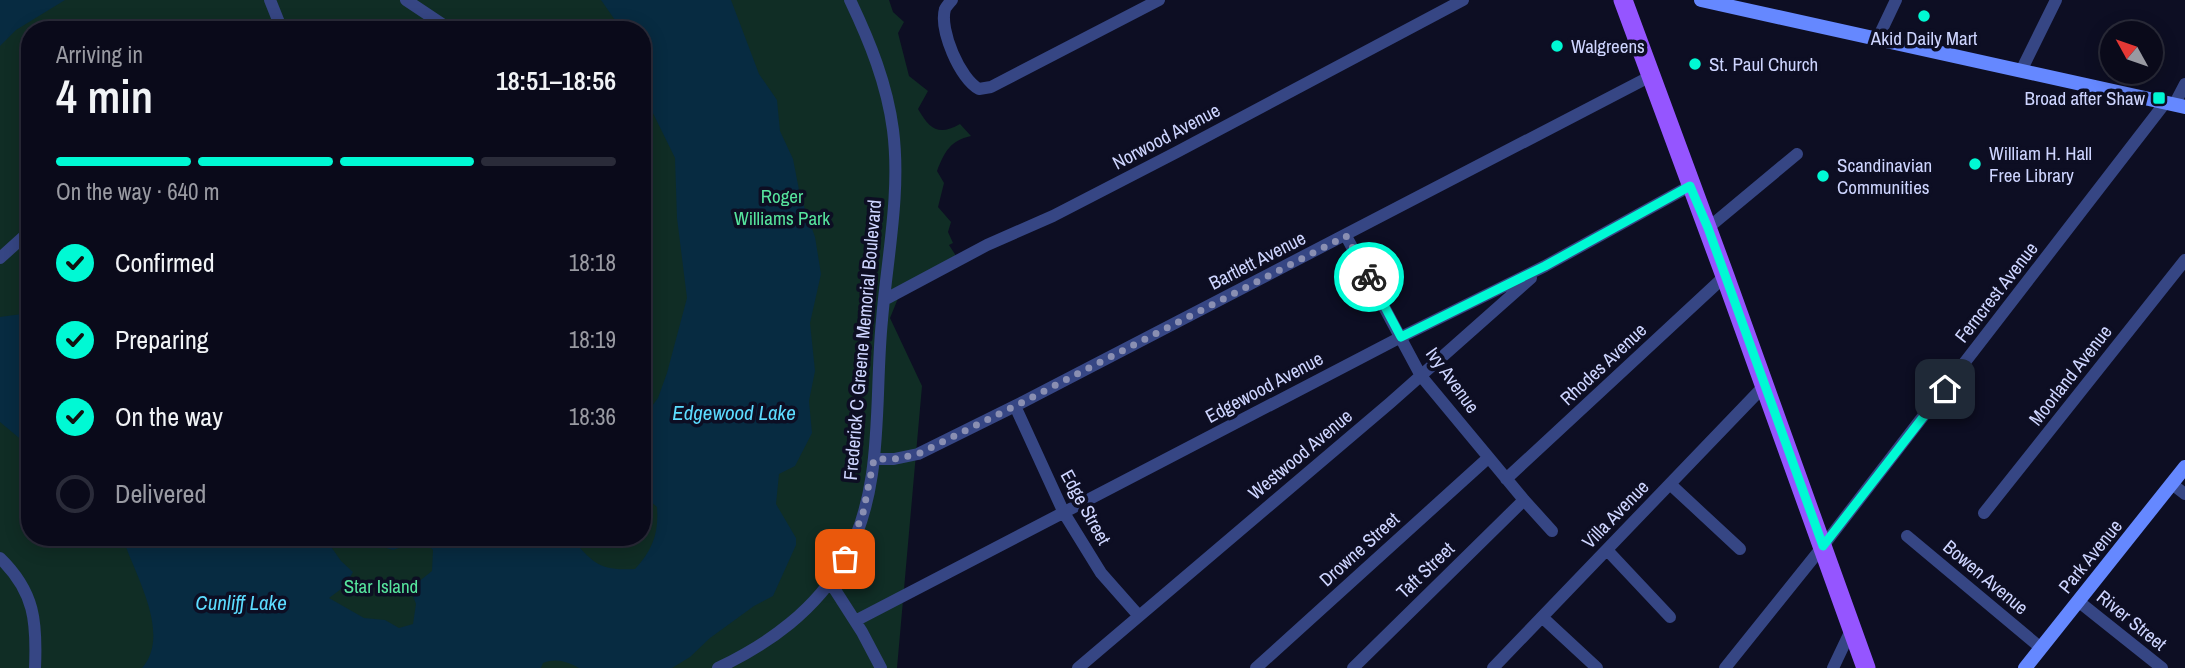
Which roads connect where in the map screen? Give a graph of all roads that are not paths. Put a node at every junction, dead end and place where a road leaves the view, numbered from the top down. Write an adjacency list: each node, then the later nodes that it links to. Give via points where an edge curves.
1 (270, 0): 12 (street)
2 (406, 0): 13 (street)
3 (850, 0): 28 (street, Frederick C Greene Memorial Boulevard, via 882,77 893,133 895,184)
4 (952, 0): 5 (street, via 945,9 946,29 961,72 979,89 991,87)
5 (1159, 0)
6 (1463, 0): 28 (street, Norwood Avenue, via 1164,159)
7 (1623, 0): 16 (main road)
8 (1701, 0): 11 (main road)
9 (1896, 0): 14 (street)
10 (2056, 0): 15 (street)
11 (1740, 4): 14 (main road)
12 (278, 21)
13 (438, 21)
14 (1877, 40): 15 (main road)
15 (2021, 71): 18 (main road)
16 (1651, 76): 20 (main road); 22 (street, Bartlett Avenue)
17 (2185, 84): 18 (street, Ferncrest Avenue)
18 (2175, 105): 45 (street, Ferncrest Avenue)
19 (1797, 154): 21 (street)
20 (1690, 186): 21 (main road); 26 (street, Edgewood Avenue)
21 (1708, 228): 27 (main road)
22 (1346, 236): 29 (street, Ivy Avenue); 32 (street, Bartlett Avenue)
23 (21, 239): 24 (street)
24 (0, 258)
25 (2185, 260): 42 (street, Moorland Avenue)
26 (1545, 266): 29 (street, Edgewood Avenue); 30 (street, Westwood Avenue)
27 (1725, 276): 31 (main road); 36 (street, Rhodes Avenue)
28 (884, 300): 34 (street, Frederick C Greene Memorial Boulevard)
29 (1401, 337): 30 (street, Ivy Avenue); 41 (street, Edgewood Avenue)
30 (1421, 376): 33 (street, Ivy Avenue); 51 (street, Westwood Avenue)
31 (1765, 385): 37 (street, Villa Avenue); 45 (main road)
32 (1015, 406): 34 (street, Bartlett Avenue, via 918,454); 41 (street, Edge Street)
33 (1489, 458): 36 (street, Ivy Avenue); 61 (street, Drowne Street)
34 (874, 459): 49 (street, Frederick C Greene Memorial Boulevard, via 854,539)
35 (2185, 467): 38 (main road, Park Avenue)
36 (1506, 479): 40 (street, Ivy Avenue)
37 (1670, 484): 46 (street); 47 (street, Villa Avenue)
38 (2172, 484): 39 (street); 50 (main road, Park Avenue)
39 (2185, 494)
40 (1524, 500): 43 (street, Ivy Avenue); 62 (street, Taft Street)
41 (1064, 513): 51 (street, Edge Street, via 1101,573); 54 (street, Edgewood Avenue)
42 (1984, 513)
43 (1552, 531)
44 (1907, 536): 56 (street, Bowen Avenue)
45 (1823, 546): 55 (main road); 65 (street, Ferncrest Avenue)
46 (1740, 549)
47 (1607, 550): 52 (street, Villa Avenue); 53 (street)
48 (0, 558): 57 (street, via 20,582 32,607)
49 (830, 582): 54 (street); 58 (street, Frederick C Greene Memorial Boulevard, via 780,632)
50 (2078, 601): 56 (main road, Park Avenue); 69 (street, River Street)
51 (1139, 616): 60 (street, Westwood Avenue)
52 (1542, 617): 63 (street, Villa Avenue); 64 (street)
53 (1670, 617)
54 (855, 621): 59 (street)
55 (1852, 628): 66 (street); 67 (main road)
56 (2041, 648): 68 (main road, Park Avenue)
57 (35, 668)
58 (718, 668)
59 (881, 668)
60 (1078, 668)
61 (1256, 668)
62 (1353, 668)
63 (1493, 668)
64 (1597, 668)
65 (1725, 668)
66 (1833, 668)
67 (1866, 668)
68 (2025, 668)
69 (2162, 668)

